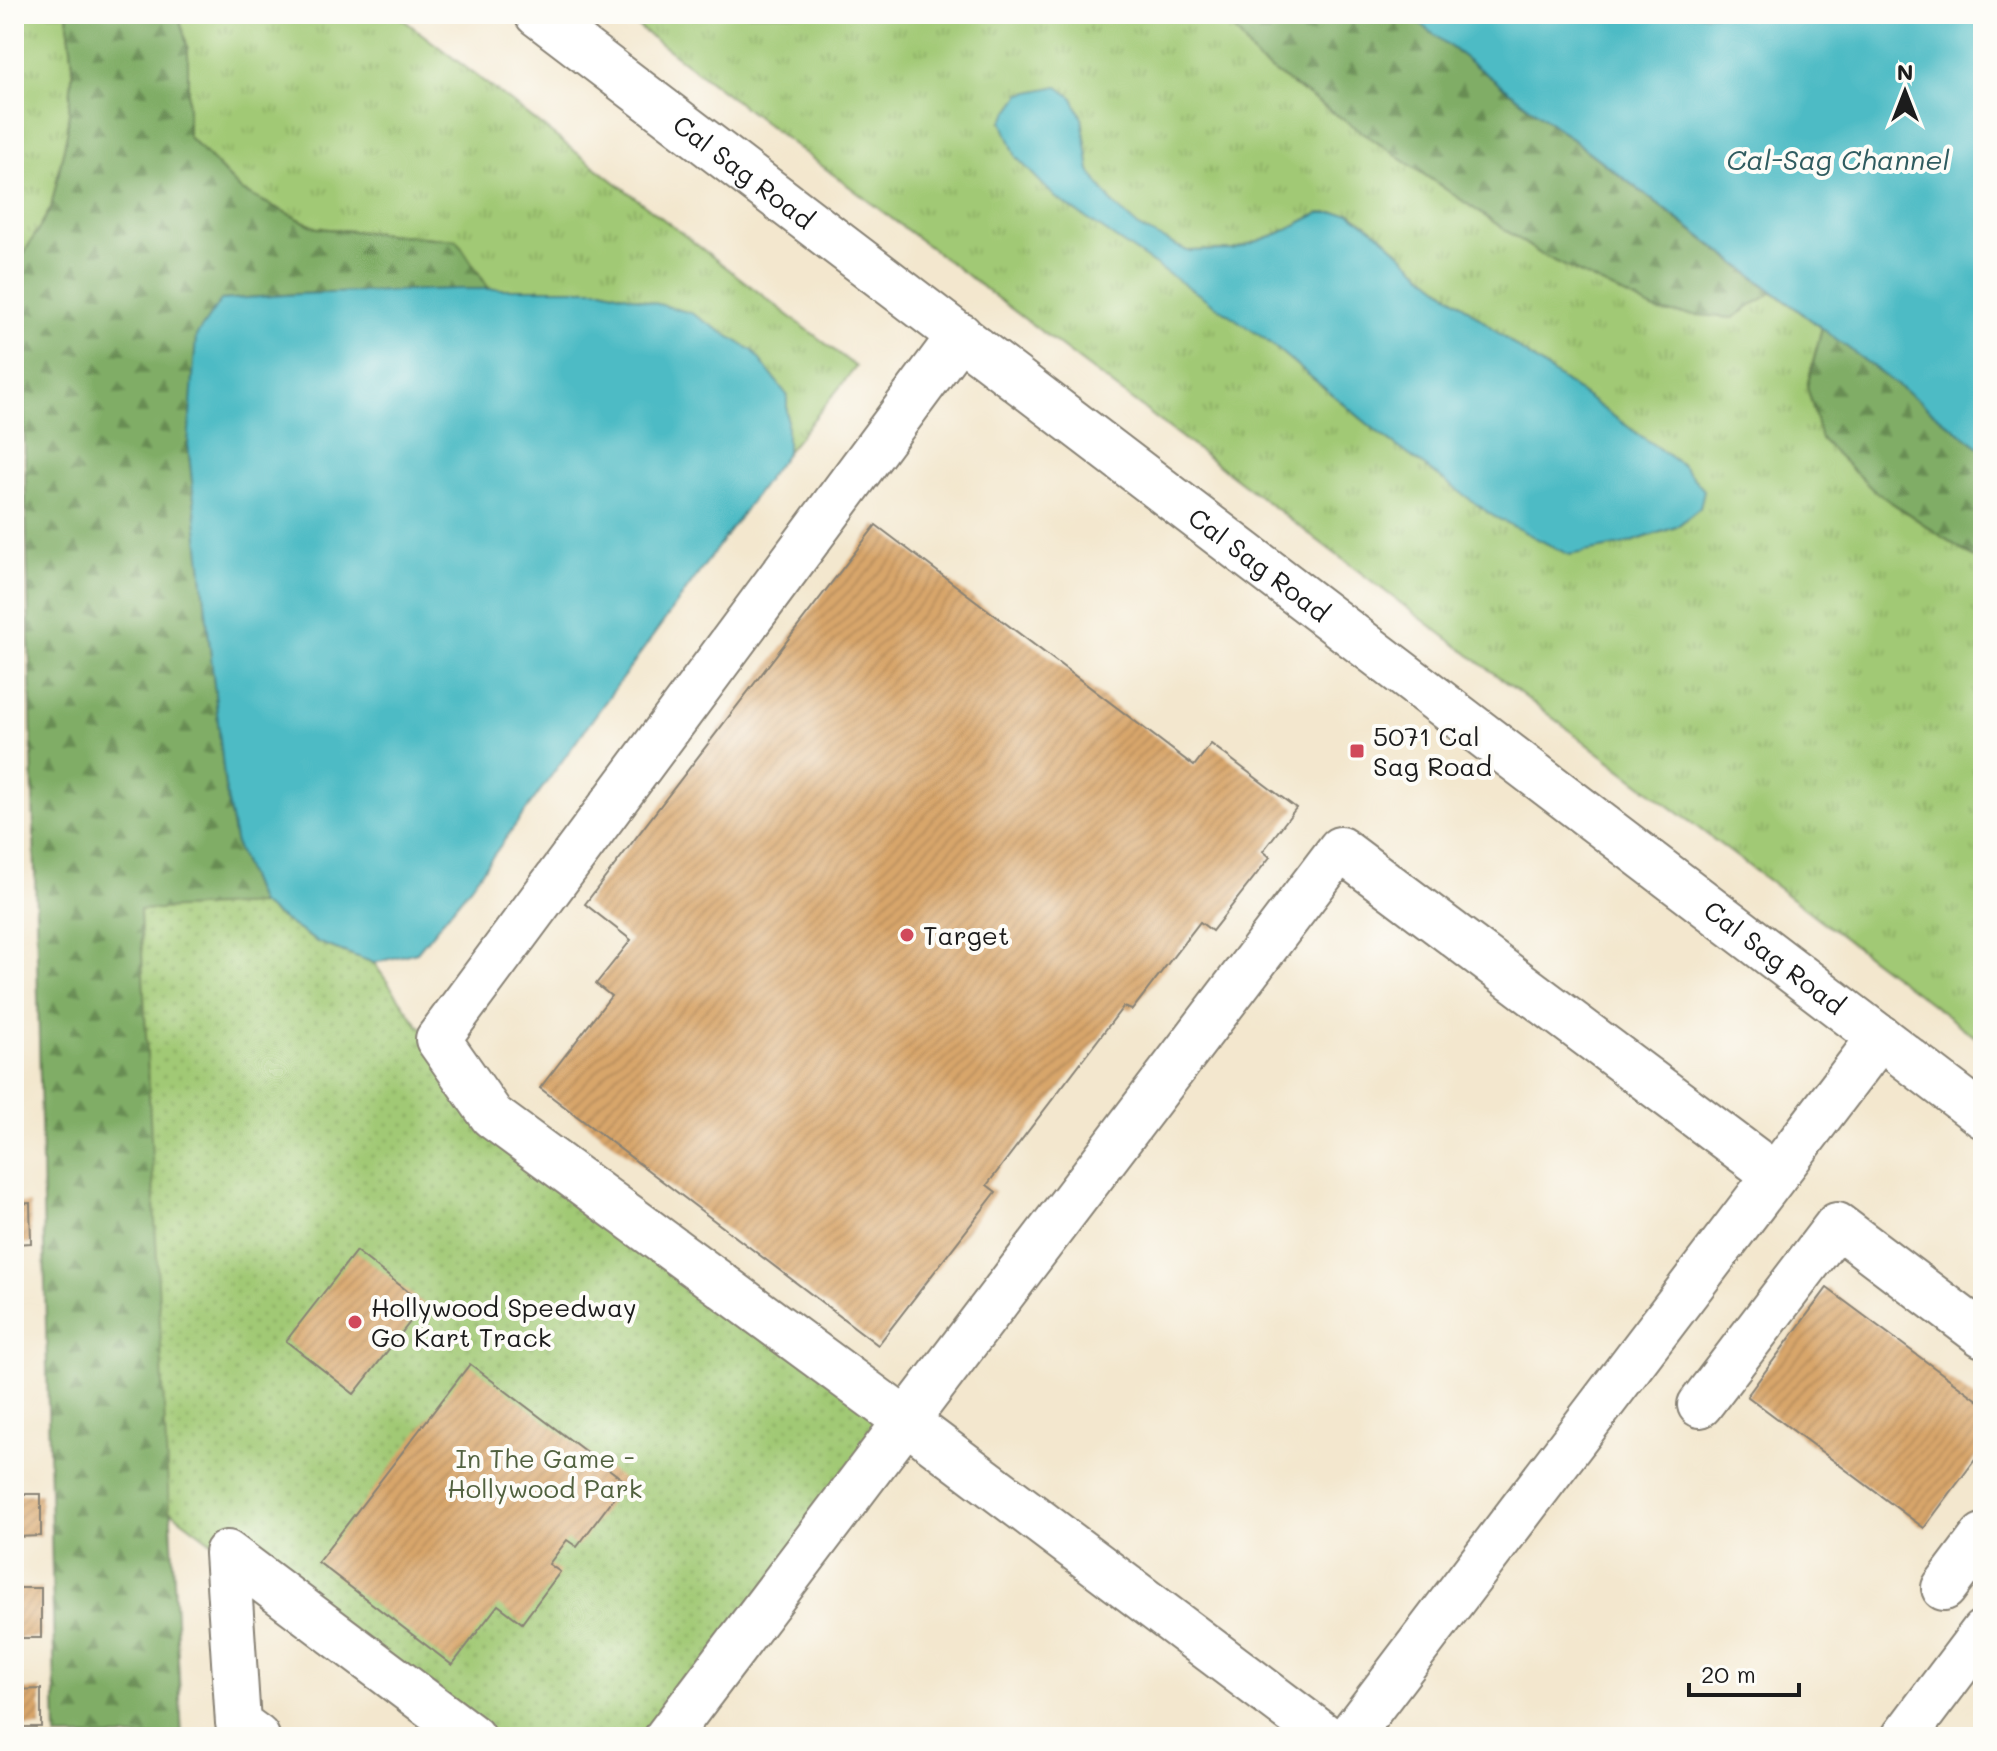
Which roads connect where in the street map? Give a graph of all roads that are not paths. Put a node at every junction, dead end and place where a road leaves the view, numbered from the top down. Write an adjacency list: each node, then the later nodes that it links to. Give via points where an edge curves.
1 (537, 14): 2 (street, Cal Sag Road)
2 (960, 335): 3 (street, Cal Sag Road); 8 (street, via 438,1039 492,1116)
3 (1880, 1037): 4 (street, Cal Sag Road); 5 (street)
4 (1983, 1116)
5 (1775, 1175): 8 (street, via 1340,849); 16 (street)
6 (1983, 1335): 7 (street, via 1837,1225)
7 (1700, 1405)
8 (906, 1421): 14 (street); 15 (street)
9 (1983, 1536): 10 (street)
10 (1944, 1588)
11 (1983, 1632): 17 (street)
12 (244, 1732): 13 (street, via 227,1553)
13 (472, 1737)
14 (667, 1737)
15 (1326, 1737)
16 (1349, 1737)
17 (1904, 1737)

